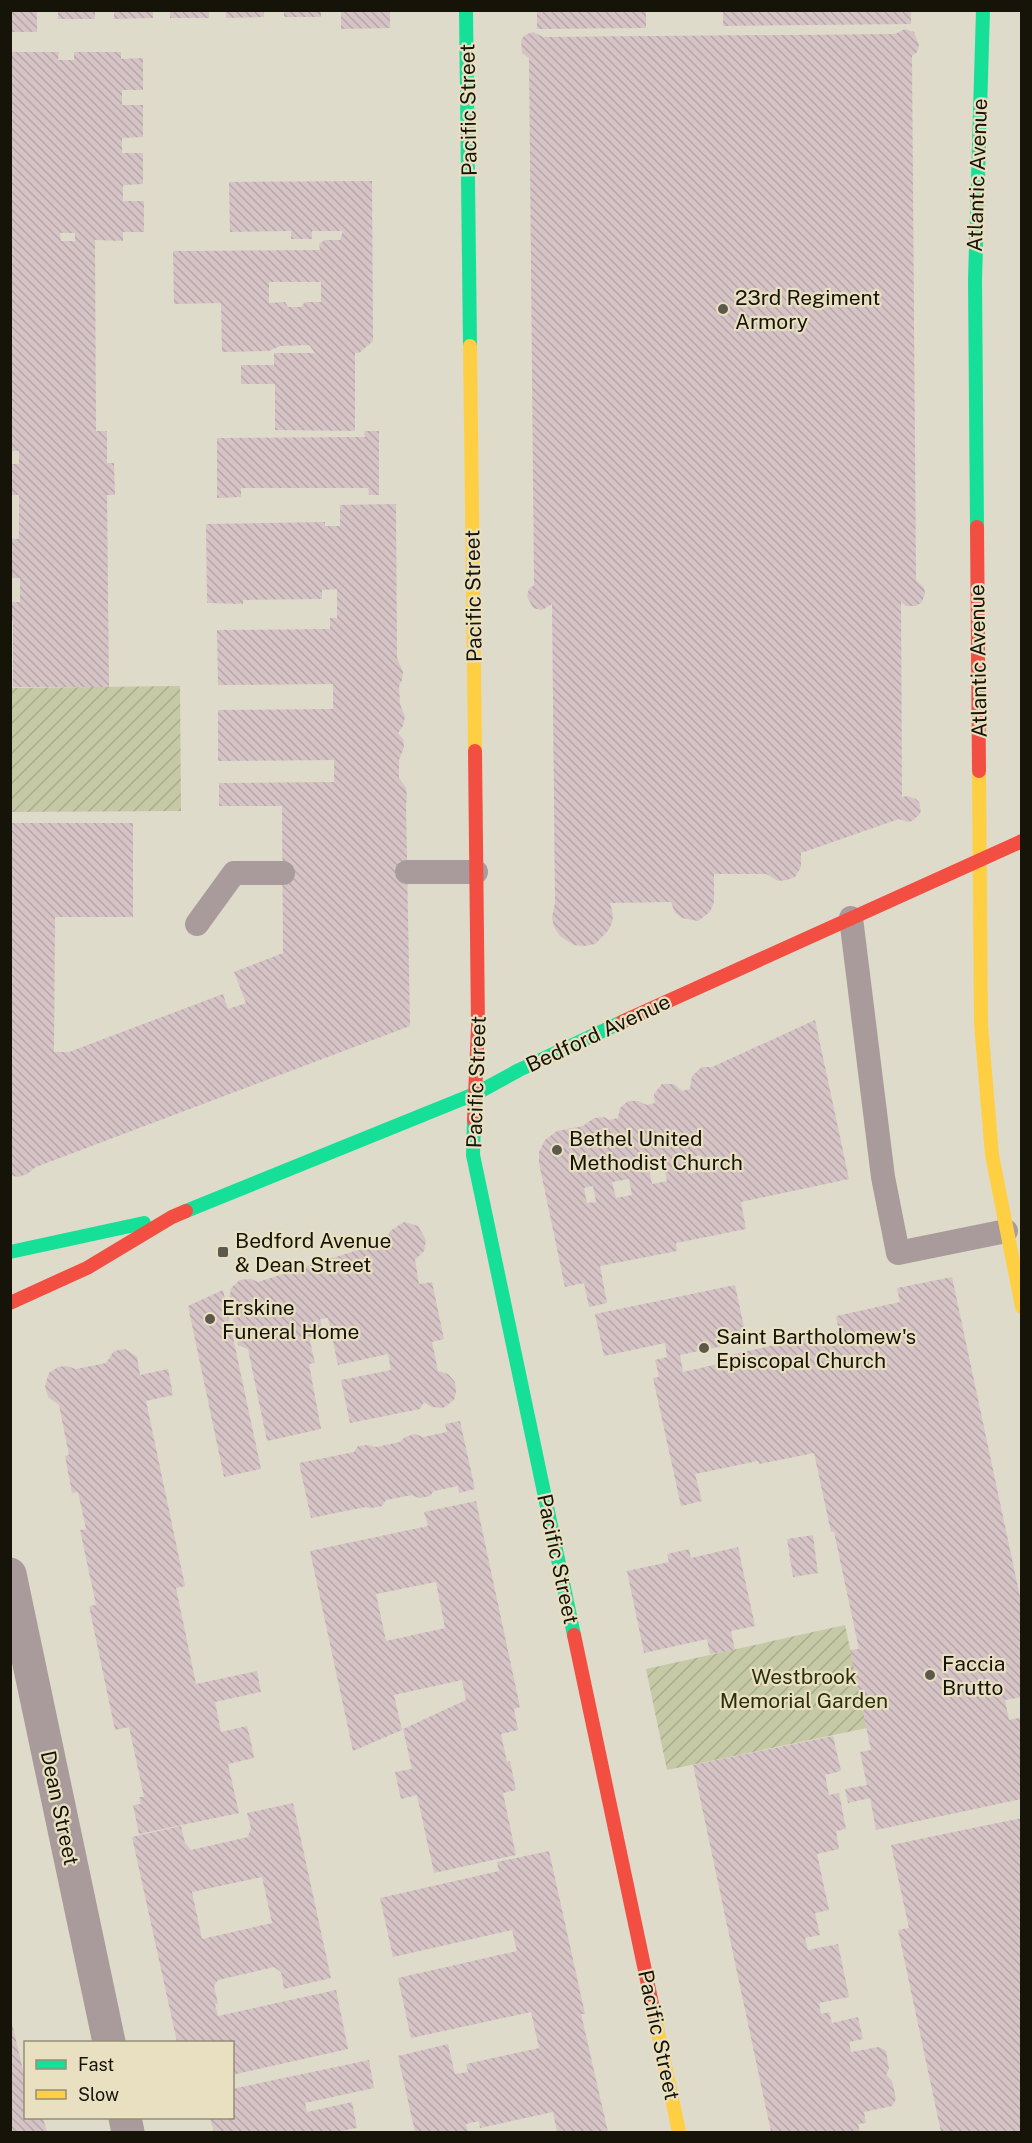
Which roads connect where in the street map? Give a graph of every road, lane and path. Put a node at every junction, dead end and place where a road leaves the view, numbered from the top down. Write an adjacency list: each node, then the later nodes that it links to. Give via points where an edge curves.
1 (466, 10): 6 (main road, Pacific Street)
2 (983, 10): 4 (main road, Atlantic Avenue, via 975,280)
3 (1022, 841): 4 (main road, Bedford Avenue)
4 (978, 862): 8 (main road, Bedford Avenue); 12 (main road, Atlantic Avenue, via 983,1070 992,1155)
5 (407, 872): 6 (lane)
6 (476, 872): 10 (main road, Pacific Street)
7 (283, 873): 9 (lane, via 234,873)
8 (851, 918): 10 (main road, Bedford Avenue, via 519,1070); 12 (lane, via 883,1177 898,1253)
9 (197, 924)
10 (477, 1093): 11 (main road, Bedford Avenue); 18 (main road, Pacific Street, via 473,1155)
11 (172, 1217): 13 (main road, Bedford Avenue); 14 (main road, Bedford Avenue, via 87,1268)
12 (1006, 1231): 15 (main road, Atlantic Avenue)
13 (10, 1252)
14 (10, 1303)
15 (1022, 1307)
16 (10, 1574): 17 (street, Dean Street)
17 (109, 2041)
18 (679, 2133)

